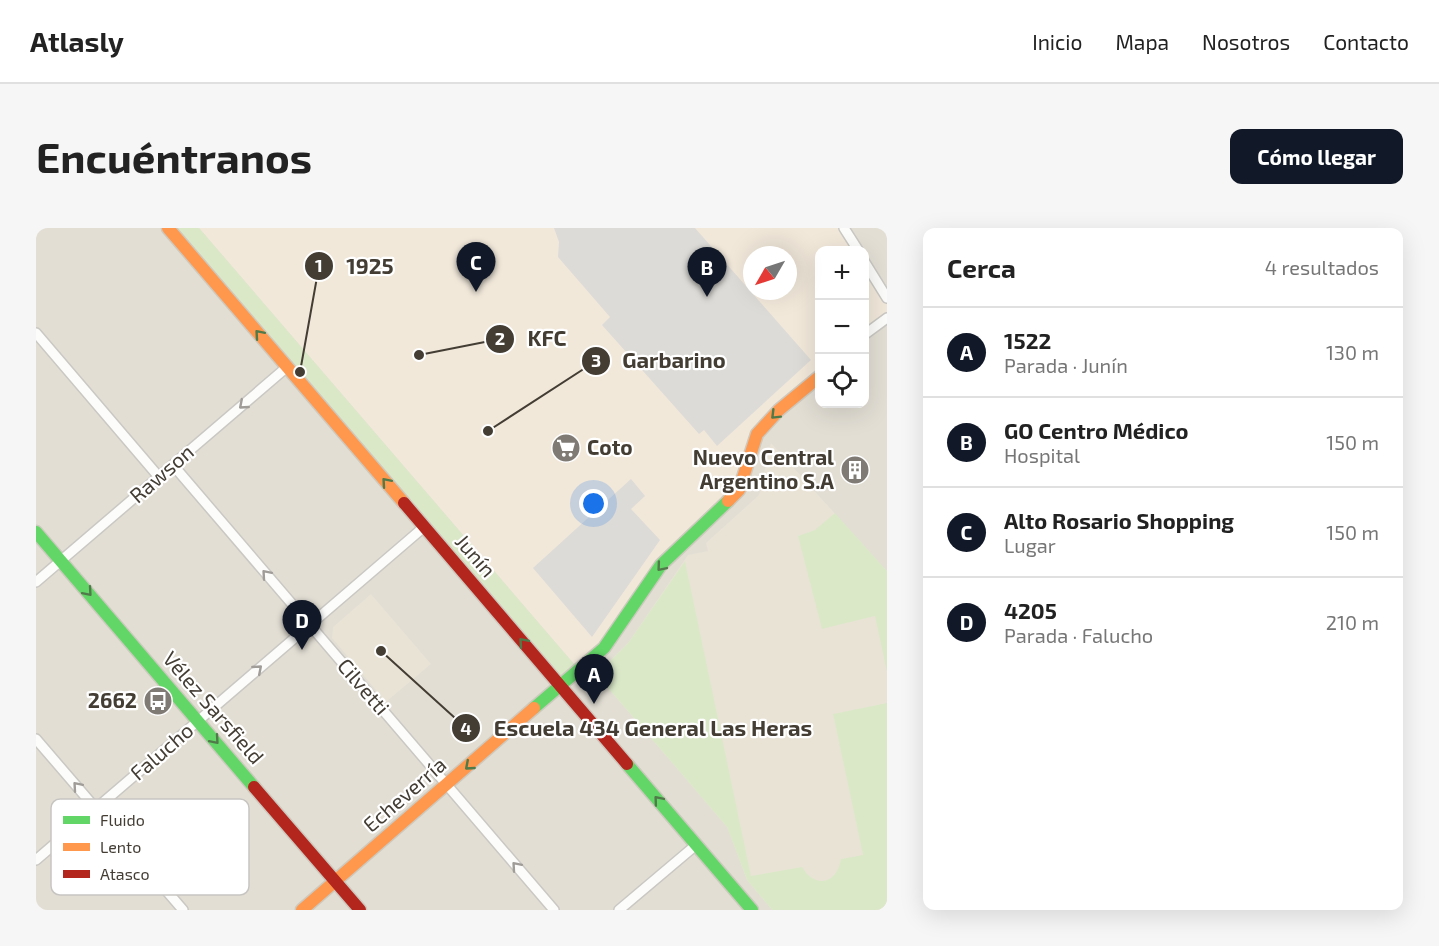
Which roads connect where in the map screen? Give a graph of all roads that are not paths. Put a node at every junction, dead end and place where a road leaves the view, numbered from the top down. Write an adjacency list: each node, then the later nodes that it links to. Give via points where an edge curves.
1 (168, 228): 9 (main road, Junín, one-way to 1)
2 (844, 228): 3 (street)
3 (855, 246)
4 (869, 269): 5 (street)
5 (887, 298)
6 (887, 318): 7 (street)
7 (869, 331)
8 (36, 333): 12 (street)
9 (287, 367): 11 (street, Rawson, one-way to 11); 13 (main road, Junín, one-way to 9)
10 (815, 379): 18 (main road, Echeverría, one-way to 18, via 757,434 739,490 661,565 604,648)
11 (173, 465): 12 (street, Rawson); 17 (street, Cilvetti, one-way to 11)
12 (159, 477): 15 (street, Rawson)
13 (424, 527): 17 (street, Falucho); 18 (main road, Junín, one-way to 13)
14 (36, 531): 15 (main road, Vélez Sarsfield)
15 (61, 561): 16 (street, Rawson); 19 (main road, Vélez Sarsfield, one-way to 19)
16 (36, 582)
17 (310, 625): 19 (street, Falucho, one-way to 17); 21 (street, Cilvetti)
18 (561, 686): 21 (main road, Echeverría, one-way to 21); 24 (main road, Junín, one-way to 18)
19 (198, 721): 23 (street, Falucho); 27 (main road, Vélez Sarsfield, one-way to 27)
20 (36, 739): 22 (street, one-way to 20)
21 (447, 785): 27 (main road, Echeverría); 32 (street, Cilvetti, one-way to 21)
22 (87, 799)
23 (108, 799)
24 (696, 845): 33 (street); 34 (main road, Junín)
25 (51, 847): 26 (street, Falucho)
26 (36, 860)
27 (336, 881): 30 (main road, Echeverría); 31 (main road, Vélez Sarsfield)
28 (170, 895): 29 (street)
29 (183, 910)
30 (302, 910)
31 (360, 910)
32 (554, 910)
33 (619, 910)
34 (752, 910)

